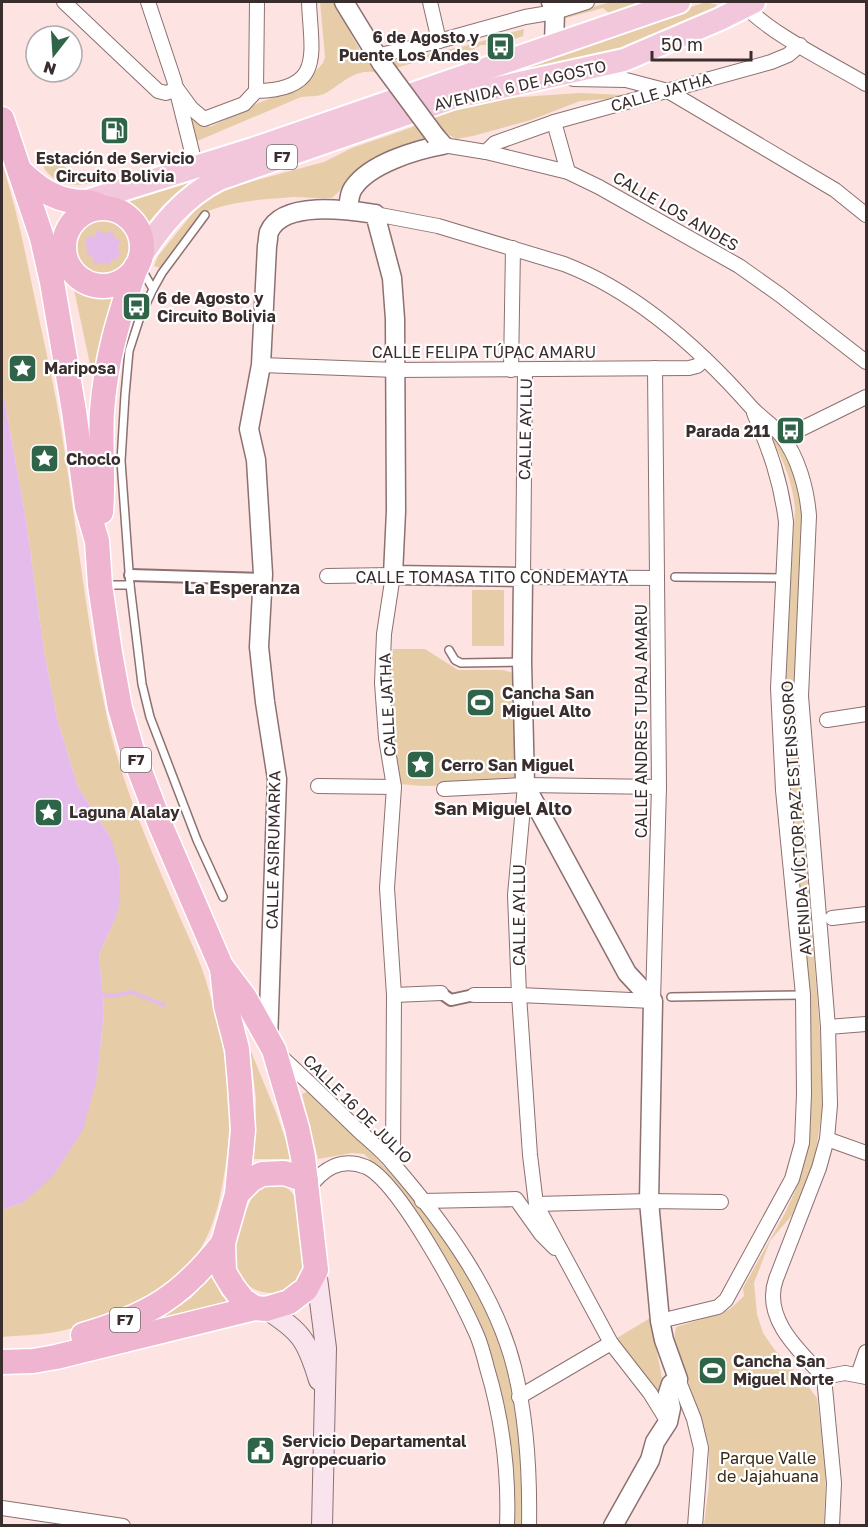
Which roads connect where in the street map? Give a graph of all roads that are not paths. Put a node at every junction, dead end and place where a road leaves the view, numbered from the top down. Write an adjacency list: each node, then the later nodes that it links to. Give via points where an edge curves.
1 (64, 2): 19 (street, via 158,91)
2 (148, 2): 19 (street)
3 (257, 2): 20 (street)
4 (309, 2): 20 (street, via 312,58 308,71 296,84 278,91)
5 (344, 2): 12 (street)
6 (356, 2): 12 (street)
7 (430, 2): 13 (street)
8 (587, 2): 11 (street)
9 (679, 2): 14 (main road, AVENIDA 6 DE AGOSTO / F7)
10 (746, 3): 15 (street, via 760,20); 17 (main road, AVENIDA 6 DE AGOSTO / F7, via 720,19 624,60)
11 (553, 7): 13 (street); 14 (street)
12 (366, 36): 16 (street)
13 (439, 41): 16 (street)
14 (554, 44): 26 (main road, AVENIDA 6 DE AGOSTO / F7)
15 (800, 45): 18 (street); 21 (street, CALLE JATHA, via 771,62)
16 (379, 60): 24 (street, bridge)
17 (525, 83): 21 (street, via 626,80); 36 (main road, AVENIDA 6 DE AGOSTO / F7, via 452,98 219,179 200,189 166,221)
18 (867, 84)
19 (177, 89): 20 (street, via 204,118 244,104); 26 (street)
20 (256, 91)
21 (669, 91): 23 (street, CALLE JATHA); 33 (street, via 835,190)
22 (2, 118): 27 (highway, F7)
23 (554, 122): 25 (street, CALLE JATHA, via 495,143); 28 (street)
24 (440, 141): 25 (street, CALLE LOS ANDES); 30 (street, via 364,176 352,189)
25 (486, 152): 28 (street, CALLE LOS ANDES)
26 (196, 168): 29 (main road, AVENIDA 6 DE AGOSTO / F7)
27 (20, 171): 29 (highway, F7, via 35,186); 35 (highway, F7)
28 (568, 172): 39 (street, CALLE LOS ANDES, via 739,266)
29 (92, 208): 35 (highway, via 69,228); 36 (highway, F7, via 123,214 137,228 142,246)
30 (348, 210): 31 (street); 40 (street, CALLE ASIRUMARKA, via 303,210 280,218 269,231)
31 (375, 214): 34 (street, via 438,226); 42 (street, CALLE JATHA, via 392,278)
32 (205, 215): 37 (lane)
33 (867, 215)
34 (513, 248): 38 (street, via 582,271 643,306); 43 (street, CALLE AYLLU)
35 (58, 258): 36 (highway, F7, via 90,284 108,286 124,280); 47 (highway, F7, via 87,507)
36 (138, 263): 37 (lane); 47 (highway, F7, via 117,321 105,381)
37 (153, 289): 55 (lane, via 129,351 125,395 122,461)
38 (705, 359): 41 (street, CALLE FELIPA TÚPAC AMARU, via 689,368); 45 (street)
39 (867, 362)
40 (261, 365): 42 (street, CALLE FELIPA TÚPAC AMARU); 54 (street, CALLE ASIRUMARKA, via 249,429 256,460)
41 (655, 368): 43 (street, CALLE FELIPA TÚPAC AMARU); 52 (street, CALLE ANDRES TUPAJ AMARU)
42 (396, 370): 43 (street, CALLE FELIPA TÚPAC AMARU); 48 (street, CALLE JATHA)
43 (518, 370): 50 (street, CALLE AYLLU)
44 (867, 397): 46 (street)
45 (752, 407): 53 (street, AVENIDA VÍCTOR PAZ ESTENSSORO, via 774,460 783,497); 78 (street, AVENIDA VÍCTOR PAZ ESTENSSORO, via 781,435 795,459 808,502 801,696)
46 (803, 428)
47 (97, 541): 56 (highway, F7)
48 (393, 575): 49 (street, CALLE TOMASA TITO CONDEMAYTA); 50 (street, CALLE TOMASA TITO CONDEMAYTA); 63 (street, CALLE JATHA, via 382,683)
49 (327, 576)
50 (523, 577): 52 (street, CALLE TOMASA TITO CONDEMAYTA); 58 (street, CALLE AYLLU)
51 (675, 577): 53 (lane)
52 (657, 578): 64 (street, CALLE ANDRES TUPAJ AMARU)
53 (783, 578): 74 (street, AVENIDA VÍCTOR PAZ ESTENSSORO, via 778,688 781,766)
54 (263, 579): 55 (street); 79 (street, CALLE ASIRUMARKA, via 259,647 278,779)
55 (130, 580): 56 (lane); 66 (lane, via 142,684 150,717)
56 (100, 585): 69 (highway, F7, via 120,708 132,750)
57 (449, 650): 58 (lane, via 461,663)
58 (522, 662): 61 (street, CALLE AYLLU)
59 (867, 714): 60 (street)
60 (827, 720)
61 (525, 785): 64 (street); 65 (street); 72 (street, CALLE AYLLU, via 515,895); 76 (street, via 627,974)
62 (318, 786): 63 (street)
63 (394, 787): 73 (street, CALLE JATHA, via 387,888)
64 (659, 787): 76 (street, CALLE ANDRES TUPAJ AMARU)
65 (444, 789)
66 (223, 897)
67 (867, 914): 68 (street)
68 (832, 918)
69 (222, 966): 79 (highway, F7); 84 (highway, F7, via 240,1084 243,1130)
70 (441, 993): 71 (street, via 451,1000); 73 (street)
71 (474, 994): 72 (street)
72 (519, 994): 76 (street); 88 (street, CALLE AYLLU)
73 (394, 995): 82 (street, CALLE JATHA)
74 (803, 995): 75 (lane); 93 (street, AVENIDA VÍCTOR PAZ ESTENSSORO, via 803,1132 792,1179 726,1300 718,1307)
75 (671, 997)
76 (653, 1001): 86 (street)
77 (867, 1024): 78 (street)
78 (828, 1027): 80 (street, AVENIDA VÍCTOR PAZ ESTENSSORO)
79 (271, 1045): 82 (street, CALLE 16 DE JULIO); 83 (highway, F7, via 297,1128)
80 (827, 1139): 81 (street); 99 (street, AVENIDA VÍCTOR PAZ ESTENSSORO, via 772,1296 783,1330)
81 (867, 1153)
82 (393, 1163): 85 (street, CALLE 16 DE JULIO)
83 (306, 1185): 84 (highway, via 284,1173 262,1174); 91 (highway, F7); 107 (street, CALLE 16 DE JULIO, via 340,1164 368,1168 399,1201 442,1266 477,1334 488,1370 506,1472)
84 (237, 1194): 89 (highway, F7)
85 (422, 1201): 90 (street, via 516,1199); 102 (street, CALLE 16 DE JULIO, via 450,1236 486,1297 514,1366)
86 (649, 1201): 87 (street); 88 (street); 93 (street)
87 (721, 1202)
88 (536, 1204): 90 (street, CALLE AYLLU)
89 (223, 1244): 92 (highway, F7, via 227,1279 243,1300); 95 (highway, F7, via 188,1284 154,1308 57,1342)
90 (568, 1262): 94 (street, CALLE AYLLU)
91 (316, 1270): 92 (highway, F7, via 299,1296); 101 (main road, F7, via 326,1348)
92 (260, 1308): 97 (highway, F7, via 56,1357); 101 (main road, F7, via 293,1327 304,1340)
93 (660, 1321): 100 (street)
94 (611, 1343): 102 (street); 103 (street, CALLE AYLLU)
95 (2, 1348)
96 (867, 1352): 98 (street)
97 (2, 1362)
98 (862, 1376): 99 (street, via 845,1373)
99 (824, 1377): 111 (street, via 834,1483)
100 (678, 1379): 103 (street, via 668,1393); 110 (street, via 701,1448)
101 (324, 1394): 106 (main road, F7)
102 (519, 1397): 108 (street, CALLE 16 DE JULIO, via 528,1462)
103 (668, 1422): 109 (street)
104 (2, 1508): 105 (street)
105 (116, 1525)
106 (322, 1526)
107 (507, 1526)
108 (529, 1526)
109 (612, 1526)
110 (695, 1526)
111 (832, 1526)

